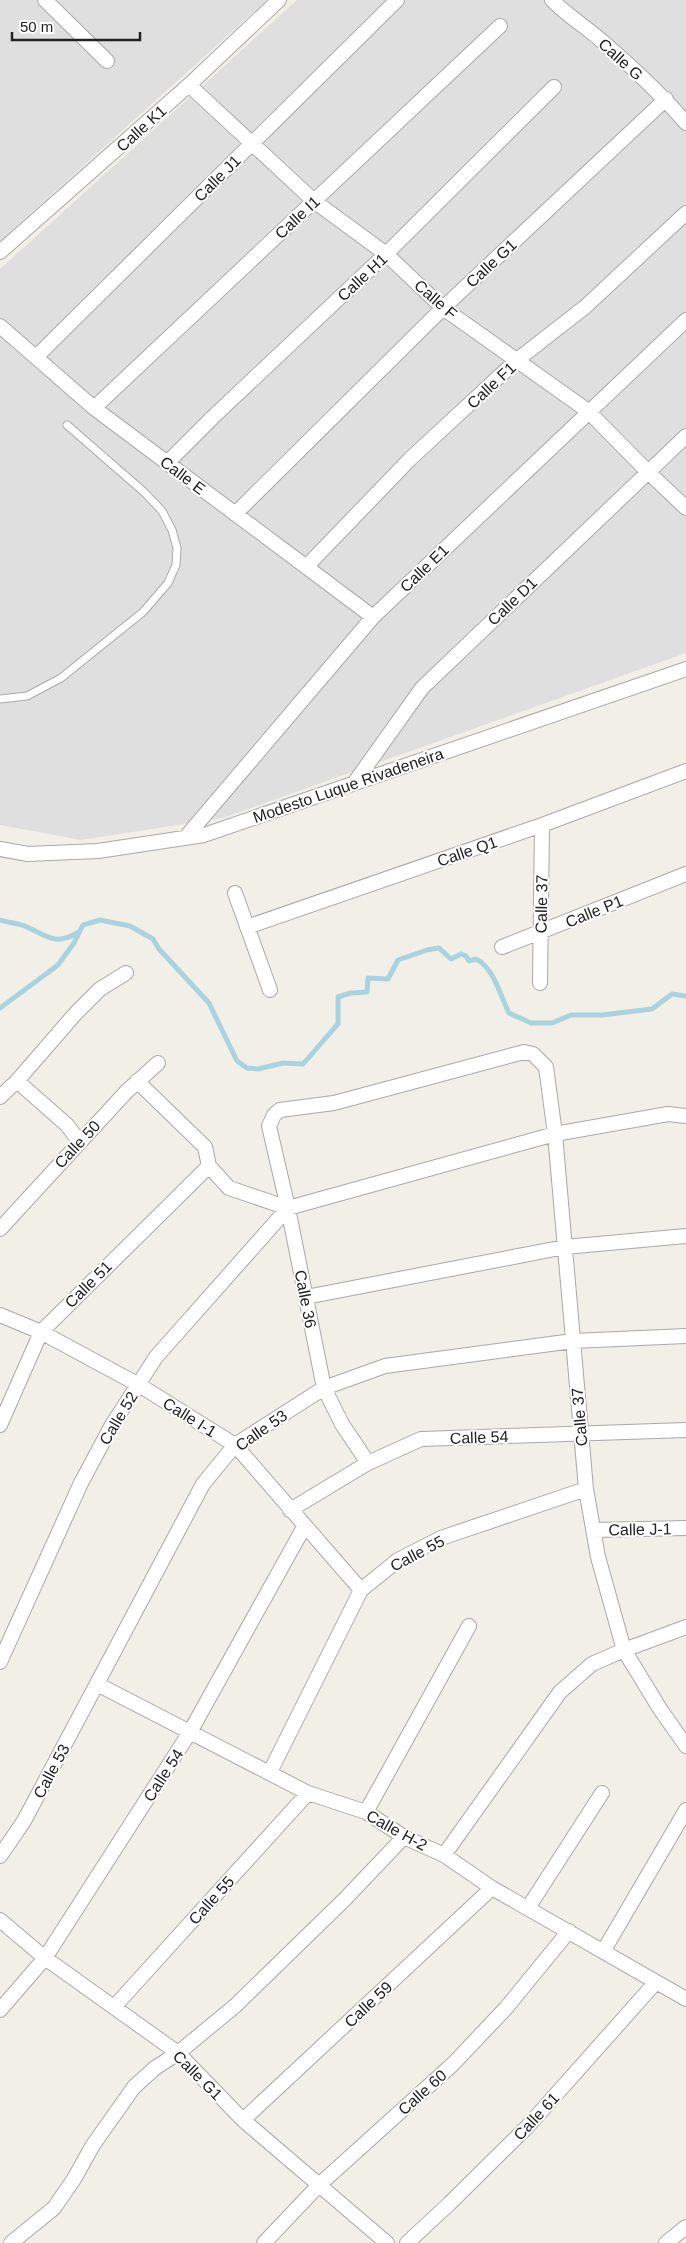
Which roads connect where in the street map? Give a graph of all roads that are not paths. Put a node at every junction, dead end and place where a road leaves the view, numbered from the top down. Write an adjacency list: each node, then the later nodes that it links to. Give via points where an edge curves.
1 (44, 0): 6 (street)
2 (279, 0): 7 (street, Calle K1)
3 (397, 0): 11 (street, Calle J1)
4 (552, 0): 9 (street, Calle G)
5 (500, 26): 12 (street, Calle I1)
6 (107, 61)
7 (189, 85): 11 (street, Calle F); 14 (street, Calle K1)
8 (554, 87): 15 (street, Calle H1)
9 (666, 99): 10 (street, Calle G); 16 (street, Calle G1)
10 (686, 123)
11 (252, 144): 12 (street, Calle F); 19 (street, Calle J1)
12 (314, 201): 15 (street, Calle F); 21 (street, Calle I1)
13 (686, 213): 20 (street, Calle F1, via 585,307)
14 (0, 252)
15 (386, 254): 16 (street, Calle F); 25 (street, Calle H1)
16 (443, 308): 20 (street, Calle F); 28 (street, Calle G1)
17 (686, 320): 22 (street, Calle E1)
18 (0, 326): 19 (street, Calle E)
19 (36, 357): 21 (street, Calle E)
20 (517, 360): 22 (street, Calle F); 29 (street, Calle F1, via 410,459)
21 (94, 408): 25 (street, Calle E)
22 (588, 411): 26 (street, Calle F); 30 (street, Calle E1)
23 (67, 425): 32 (lane, via 162,511 177,548 176,565 168,583 143,612 61,678 27,696)
24 (686, 436): 26 (street, Calle D1)
25 (167, 463): 28 (street, Calle E)
26 (647, 471): 27 (street, Calle F); 34 (street, Calle D1, via 422,688)
27 (686, 508)
28 (235, 514): 29 (street, Calle E)
29 (306, 567): 30 (street, Calle E)
30 (372, 617): 36 (street, Calle E1)
31 (686, 669): 34 (street, Modesto Luque Rivadeneira)
32 (0, 699)
33 (686, 771): 35 (street, Calle Q1)
34 (355, 782): 36 (street, Modesto Luque Rivadeneira)
35 (542, 825): 40 (street, Calle Q1); 41 (street, Calle 37)
36 (185, 838): 37 (street, Modesto Luque Rivadeneira, via 98,851 28,854)
37 (0, 849)
38 (686, 874): 41 (street, Calle P1)
39 (235, 893): 40 (street)
40 (247, 926): 45 (street)
41 (540, 932): 42 (street, Calle P1); 44 (street, Calle 37)
42 (502, 947)
43 (126, 973): 47 (street, via 100,989)
44 (540, 982)
45 (270, 990)
46 (158, 1063): 48 (street, Calle 50)
47 (17, 1080): 49 (street); 53 (street, via 67,1125)
48 (137, 1081): 53 (street, Calle 50); 54 (street, via 204,1147)
49 (0, 1097)
50 (686, 1116): 52 (street, via 668,1114)
51 (269, 1126): 52 (street, Calle 37, via 280,1110 334,1103 524,1052 532,1054 546,1066); 55 (street, Calle 36)
52 (555, 1134): 55 (street); 58 (street, Calle 37)
53 (79, 1141): 56 (street, Calle 50)
54 (209, 1166): 55 (street, via 229,1188); 61 (street, Calle 51)
55 (288, 1208): 59 (street, Calle 36); 64 (street, Calle 52, via 156,1357)
56 (0, 1230)
57 (686, 1236): 58 (street)
58 (564, 1247): 59 (street); 63 (street, Calle 37)
59 (306, 1297): 65 (street, Calle 36)
60 (0, 1315): 61 (street, Calle I-1)
61 (41, 1332): 64 (street, Calle I-1); 66 (street, Calle 51)
62 (686, 1336): 63 (street, Calle 53)
63 (573, 1341): 65 (street, Calle 53, via 385,1366); 68 (street, Calle 37)
64 (139, 1385): 69 (street, Calle I-1); 80 (street, Calle 52, via 112,1425 81,1483)
65 (324, 1388): 69 (street, Calle 53); 70 (street, Calle 36, via 342,1424)
66 (0, 1425)
67 (686, 1430): 68 (street, Calle 54)
68 (581, 1433): 70 (street, Calle 54, via 421,1439); 71 (street, Calle 37)
69 (235, 1445): 72 (street, Calle I-1); 81 (street, Calle 53, via 204,1484)
70 (368, 1462): 72 (street, Calle 54)
71 (586, 1489): 75 (street, Calle 37); 76 (street, Calle 55, via 442,1538 398,1560)
72 (290, 1510): 73 (street, Calle I-1)
73 (304, 1527): 76 (street, Calle I-1); 82 (street, Calle 54)
74 (686, 1528): 75 (street, Calle J-1)
75 (593, 1530): 79 (street, Calle 37)
76 (361, 1590): 84 (street, Calle 55)
77 (469, 1626): 88 (street)
78 (686, 1627): 79 (street)
79 (624, 1650): 83 (street, Calle 37, via 660,1709); 90 (street, via 592,1664 560,1692)
80 (0, 1662)
81 (96, 1684): 82 (street, Calle H-2); 91 (street, Calle 53, via 24,1821)
82 (190, 1732): 84 (street, Calle H-2); 97 (street, Calle 54)
83 (684, 1739)
84 (270, 1772): 85 (street, Calle H-2)
85 (308, 1793): 88 (street, Calle H-2); 100 (street, Calle 55)
86 (602, 1793): 93 (street)
87 (686, 1810): 96 (street)
88 (366, 1812): 89 (street, Calle H-2)
89 (404, 1837): 90 (street, Calle H-2); 102 (street, via 234,2006)
90 (444, 1855): 92 (street, Calle H-2)
91 (0, 1856)
92 (492, 1888): 93 (street, Calle H-2); 103 (street, Calle 59)
93 (528, 1908): 95 (street, Calle H-2)
94 (0, 1920): 97 (street, Calle G1)
95 (569, 1931): 96 (street, Calle H-2); 104 (street, Calle 60, via 506,2008 453,2064)
96 (604, 1950): 98 (street, Calle H-2)
97 (45, 1958): 100 (street, Calle G1); 101 (street, Calle 54)
98 (656, 1982): 99 (street, Calle H-2); 109 (street, Calle 61, via 528,2126)
99 (686, 1999)
100 (114, 2007): 102 (street, Calle G1)
101 (0, 2010)
102 (178, 2053): 103 (street, Calle G1); 106 (street, via 134,2087 54,2208)
103 (243, 2120): 104 (street, Calle G1)
104 (319, 2184): 107 (street, Calle 60); 108 (street, Calle G1)
105 (686, 2227): 110 (street)
106 (11, 2243)
107 (264, 2243)
108 (387, 2243)
109 (407, 2243)
110 (666, 2243)

